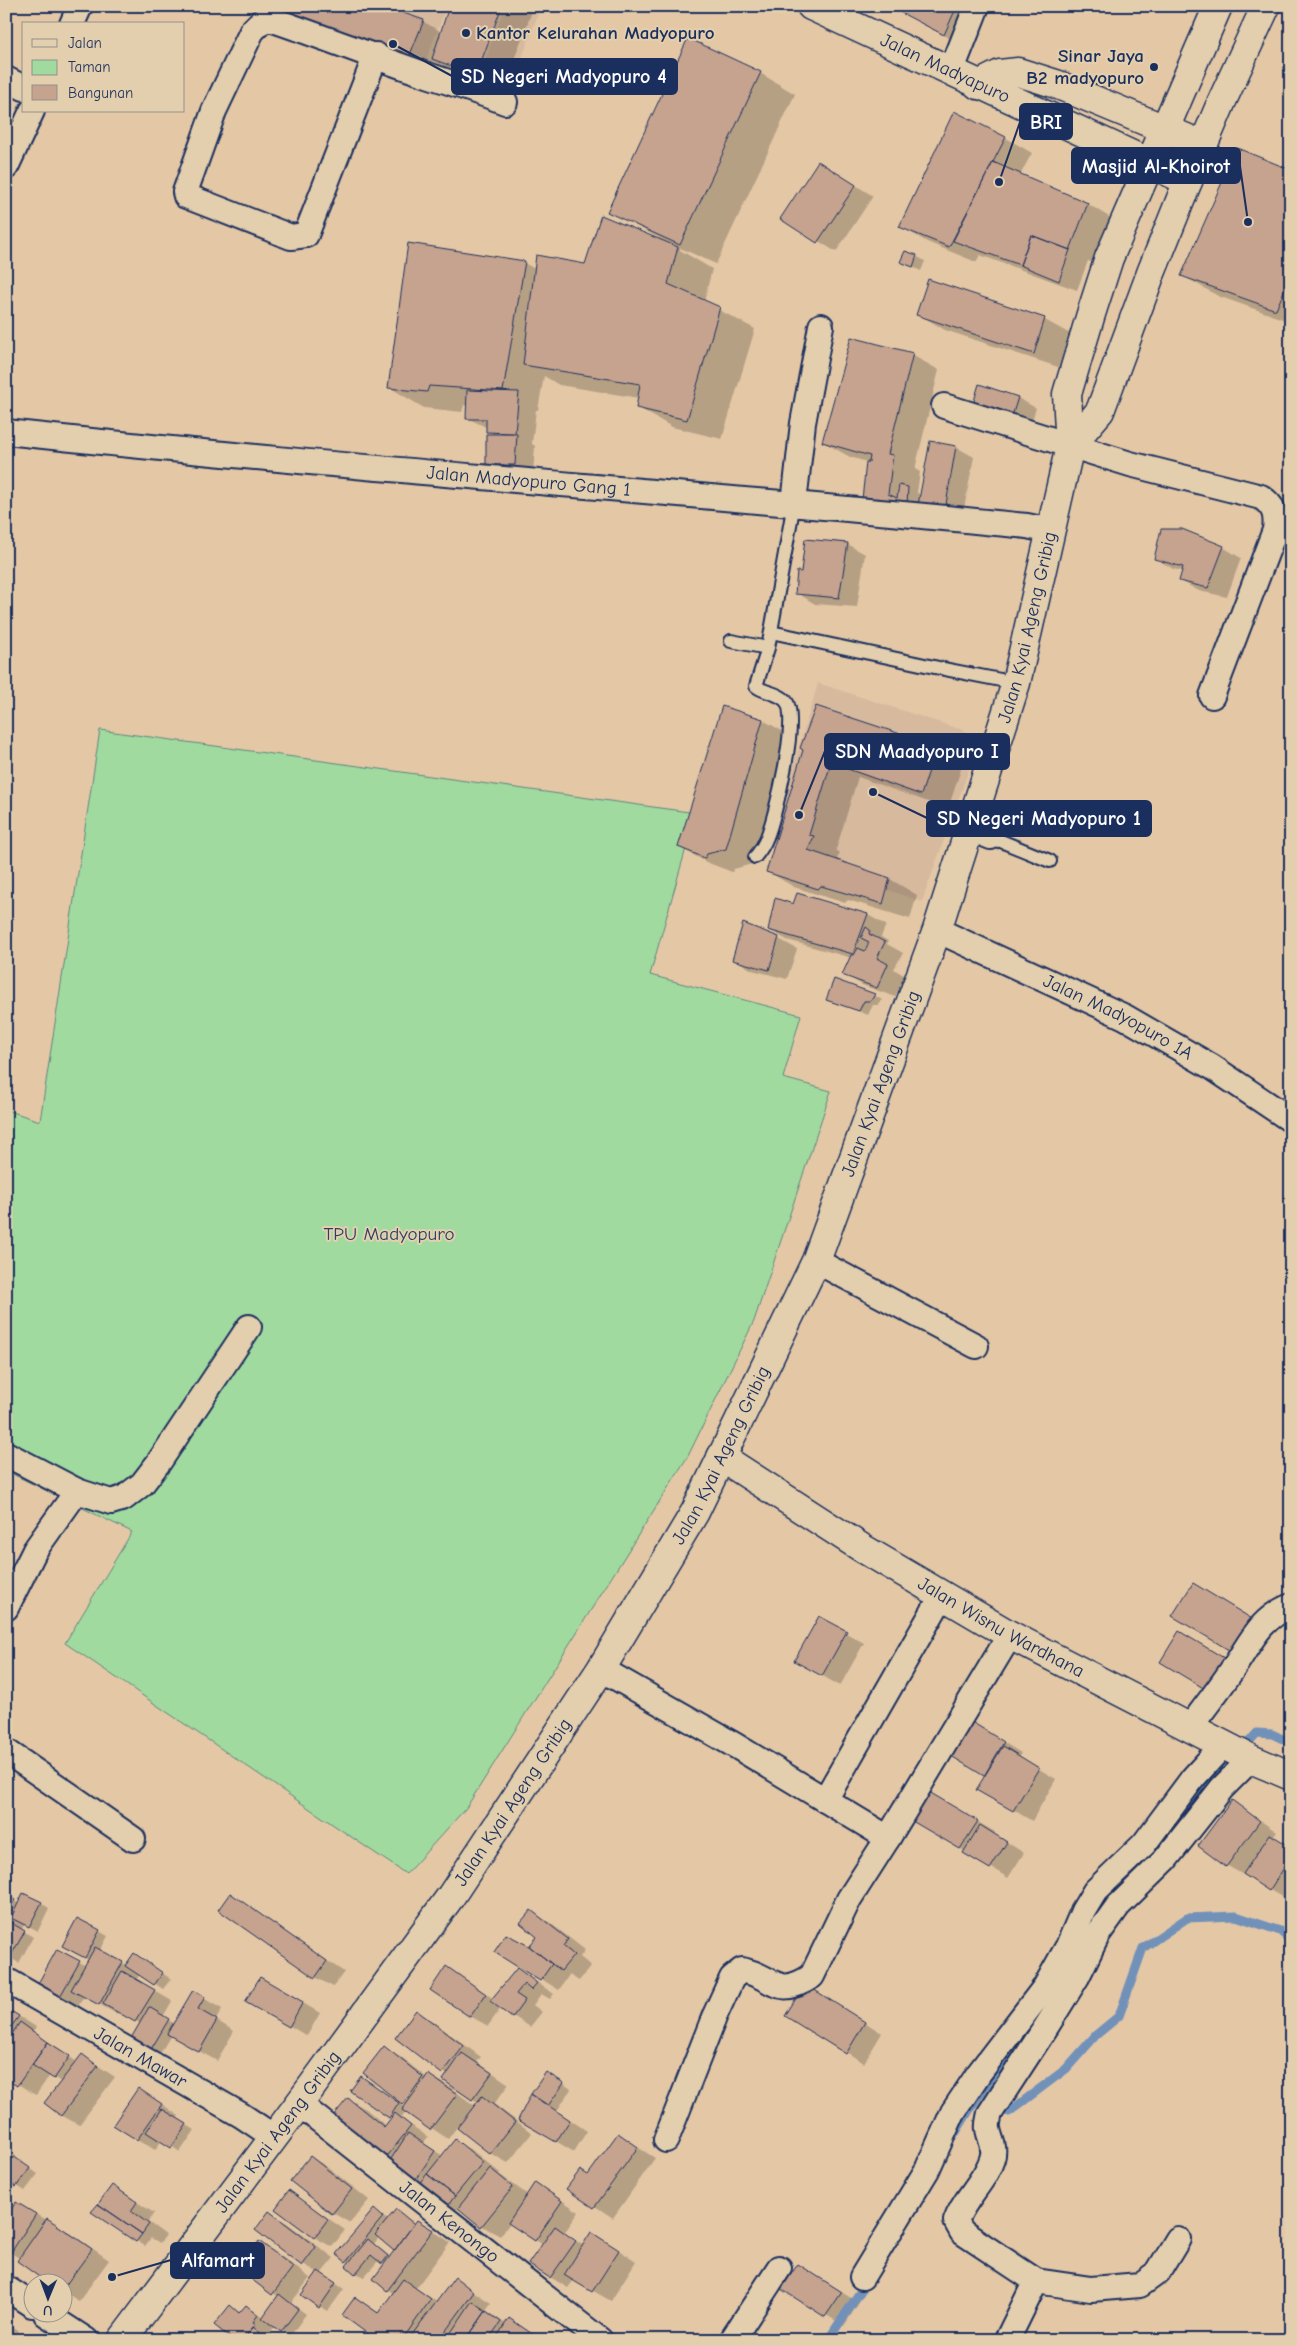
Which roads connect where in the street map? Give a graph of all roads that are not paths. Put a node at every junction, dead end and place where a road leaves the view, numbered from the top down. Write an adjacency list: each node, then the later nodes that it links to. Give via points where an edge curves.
1 (80, 6): 7 (street)
2 (811, 6): 9 (main road, Jalan Madyapuro)
3 (977, 6): 9 (street)
4 (1218, 6): 15 (main road, Jalan Kyai Ageng Gribig)
5 (1266, 6): 16 (main road, Jalan Kyai Ageng Gribig)
6 (275, 13): 8 (street); 8 (street, via 252,31 214,111 186,196 291,237 306,236)
7 (73, 22)
8 (376, 55): 13 (street)
9 (951, 72): 11 (main road, Jalan Madyapuro)
10 (6, 79): 12 (street)
11 (978, 85): 15 (main road, via 1000,74 1018,72); 17 (main road, Jalan Madyapuro)
12 (22, 87)
13 (505, 102)
14 (32, 112): 18 (street)
15 (1165, 128): 16 (main road); 17 (main road, Jalan Kyai Ageng Gribig)
16 (1203, 145): 19 (main road, Jalan Kyai Ageng Gribig)
17 (1150, 164): 19 (main road, Jalan Madyapuro); 23 (main road, Jalan Kyai Ageng Gribig, via 1109,258 1067,394)
18 (6, 167)
19 (1188, 181): 23 (main road, Jalan Kyai Ageng Gribig, via 1100,411)
20 (821, 326): 24 (street, via 803,423)
21 (944, 406): 23 (street)
22 (6, 432): 24 (street, Jalan Madyopuro Gang 1)
23 (1070, 446): 25 (main road, Jalan Kyai Ageng Gribig); 30 (street, via 1261,497 1271,504 1277,516 1275,530)
24 (794, 503): 25 (street, Jalan Madyopuro Gang 1); 26 (lane)
25 (1051, 531): 29 (main road, Jalan Kyai Ageng Gribig)
26 (771, 632): 28 (lane); 29 (lane)
27 (731, 641): 28 (lane)
28 (768, 648): 32 (lane, via 756,686 777,694 787,702 792,716 780,793 767,836)
29 (1016, 683): 31 (main road, Jalan Kyai Ageng Gribig)
30 (1212, 696)
31 (981, 833): 33 (lane); 34 (main road, Jalan Kyai Ageng Gribig)
32 (755, 857)
33 (1050, 861)
34 (937, 930): 35 (street, Jalan Madyopuro 1A, via 1125,1017 1212,1067); 36 (main road, Jalan Kyai Ageng Gribig)
35 (1291, 1120)
36 (816, 1261): 38 (street); 40 (main road, Jalan Kyai Ageng Gribig)
37 (249, 1327): 41 (street, via 142,1484 124,1498 111,1502)
38 (976, 1346)
39 (6, 1454): 41 (street)
40 (721, 1457): 42 (main road, Jalan Wisnu Wardhana); 46 (main road, Jalan Kyai Ageng Gribig, via 695,1512)
41 (77, 1491): 44 (street, via 35,1550)
42 (942, 1596): 45 (main road, Jalan Wisnu Wardhana); 51 (street)
43 (1291, 1606): 47 (street, via 1255,1631 1234,1667)
44 (6, 1608)
45 (1010, 1635): 47 (main road, Jalan Wisnu Wardhana); 52 (street)
46 (601, 1669): 51 (street); 56 (main road, Jalan Kyai Ageng Gribig, via 451,1896)
47 (1190, 1727): 49 (main road, Jalan Wisnu Wardhana)
48 (6, 1751): 53 (street)
49 (1238, 1752): 50 (main road, Jalan Wisnu Wardhana); 54 (street, via 1222,1788); 54 (street, via 1193,1778)
50 (1291, 1776)
51 (825, 1800): 52 (street)
52 (888, 1838): 59 (street, via 849,1899 812,1976 801,1983 780,1987 742,1970 732,1978)
53 (133, 1839)
54 (1154, 1852): 57 (street, via 1098,1934 1048,2024); 57 (street, via 1095,1891 1045,1988 978,2073)
55 (6, 1980): 58 (street, Jalan Mawar)
56 (299, 2104): 58 (main road, Jalan Kyai Ageng Gribig); 69 (street, Jalan Kenongo)
57 (978, 2114): 62 (street, via 927,2170); 63 (street, via 994,2142 992,2159 956,2221 962,2232)
58 (274, 2137): 68 (main road, Jalan Kyai Ageng Gribig)
59 (666, 2140)
60 (1178, 2239): 63 (street, via 1158,2272 1140,2285 1091,2289)
61 (779, 2268): 70 (street)
62 (862, 2277)
63 (1036, 2281): 71 (street)
64 (6, 2288): 65 (street)
65 (22, 2298)
66 (61, 2324): 67 (street)
67 (86, 2340)
68 (122, 2340)
69 (600, 2340)
70 (732, 2340)
71 (1007, 2340)

